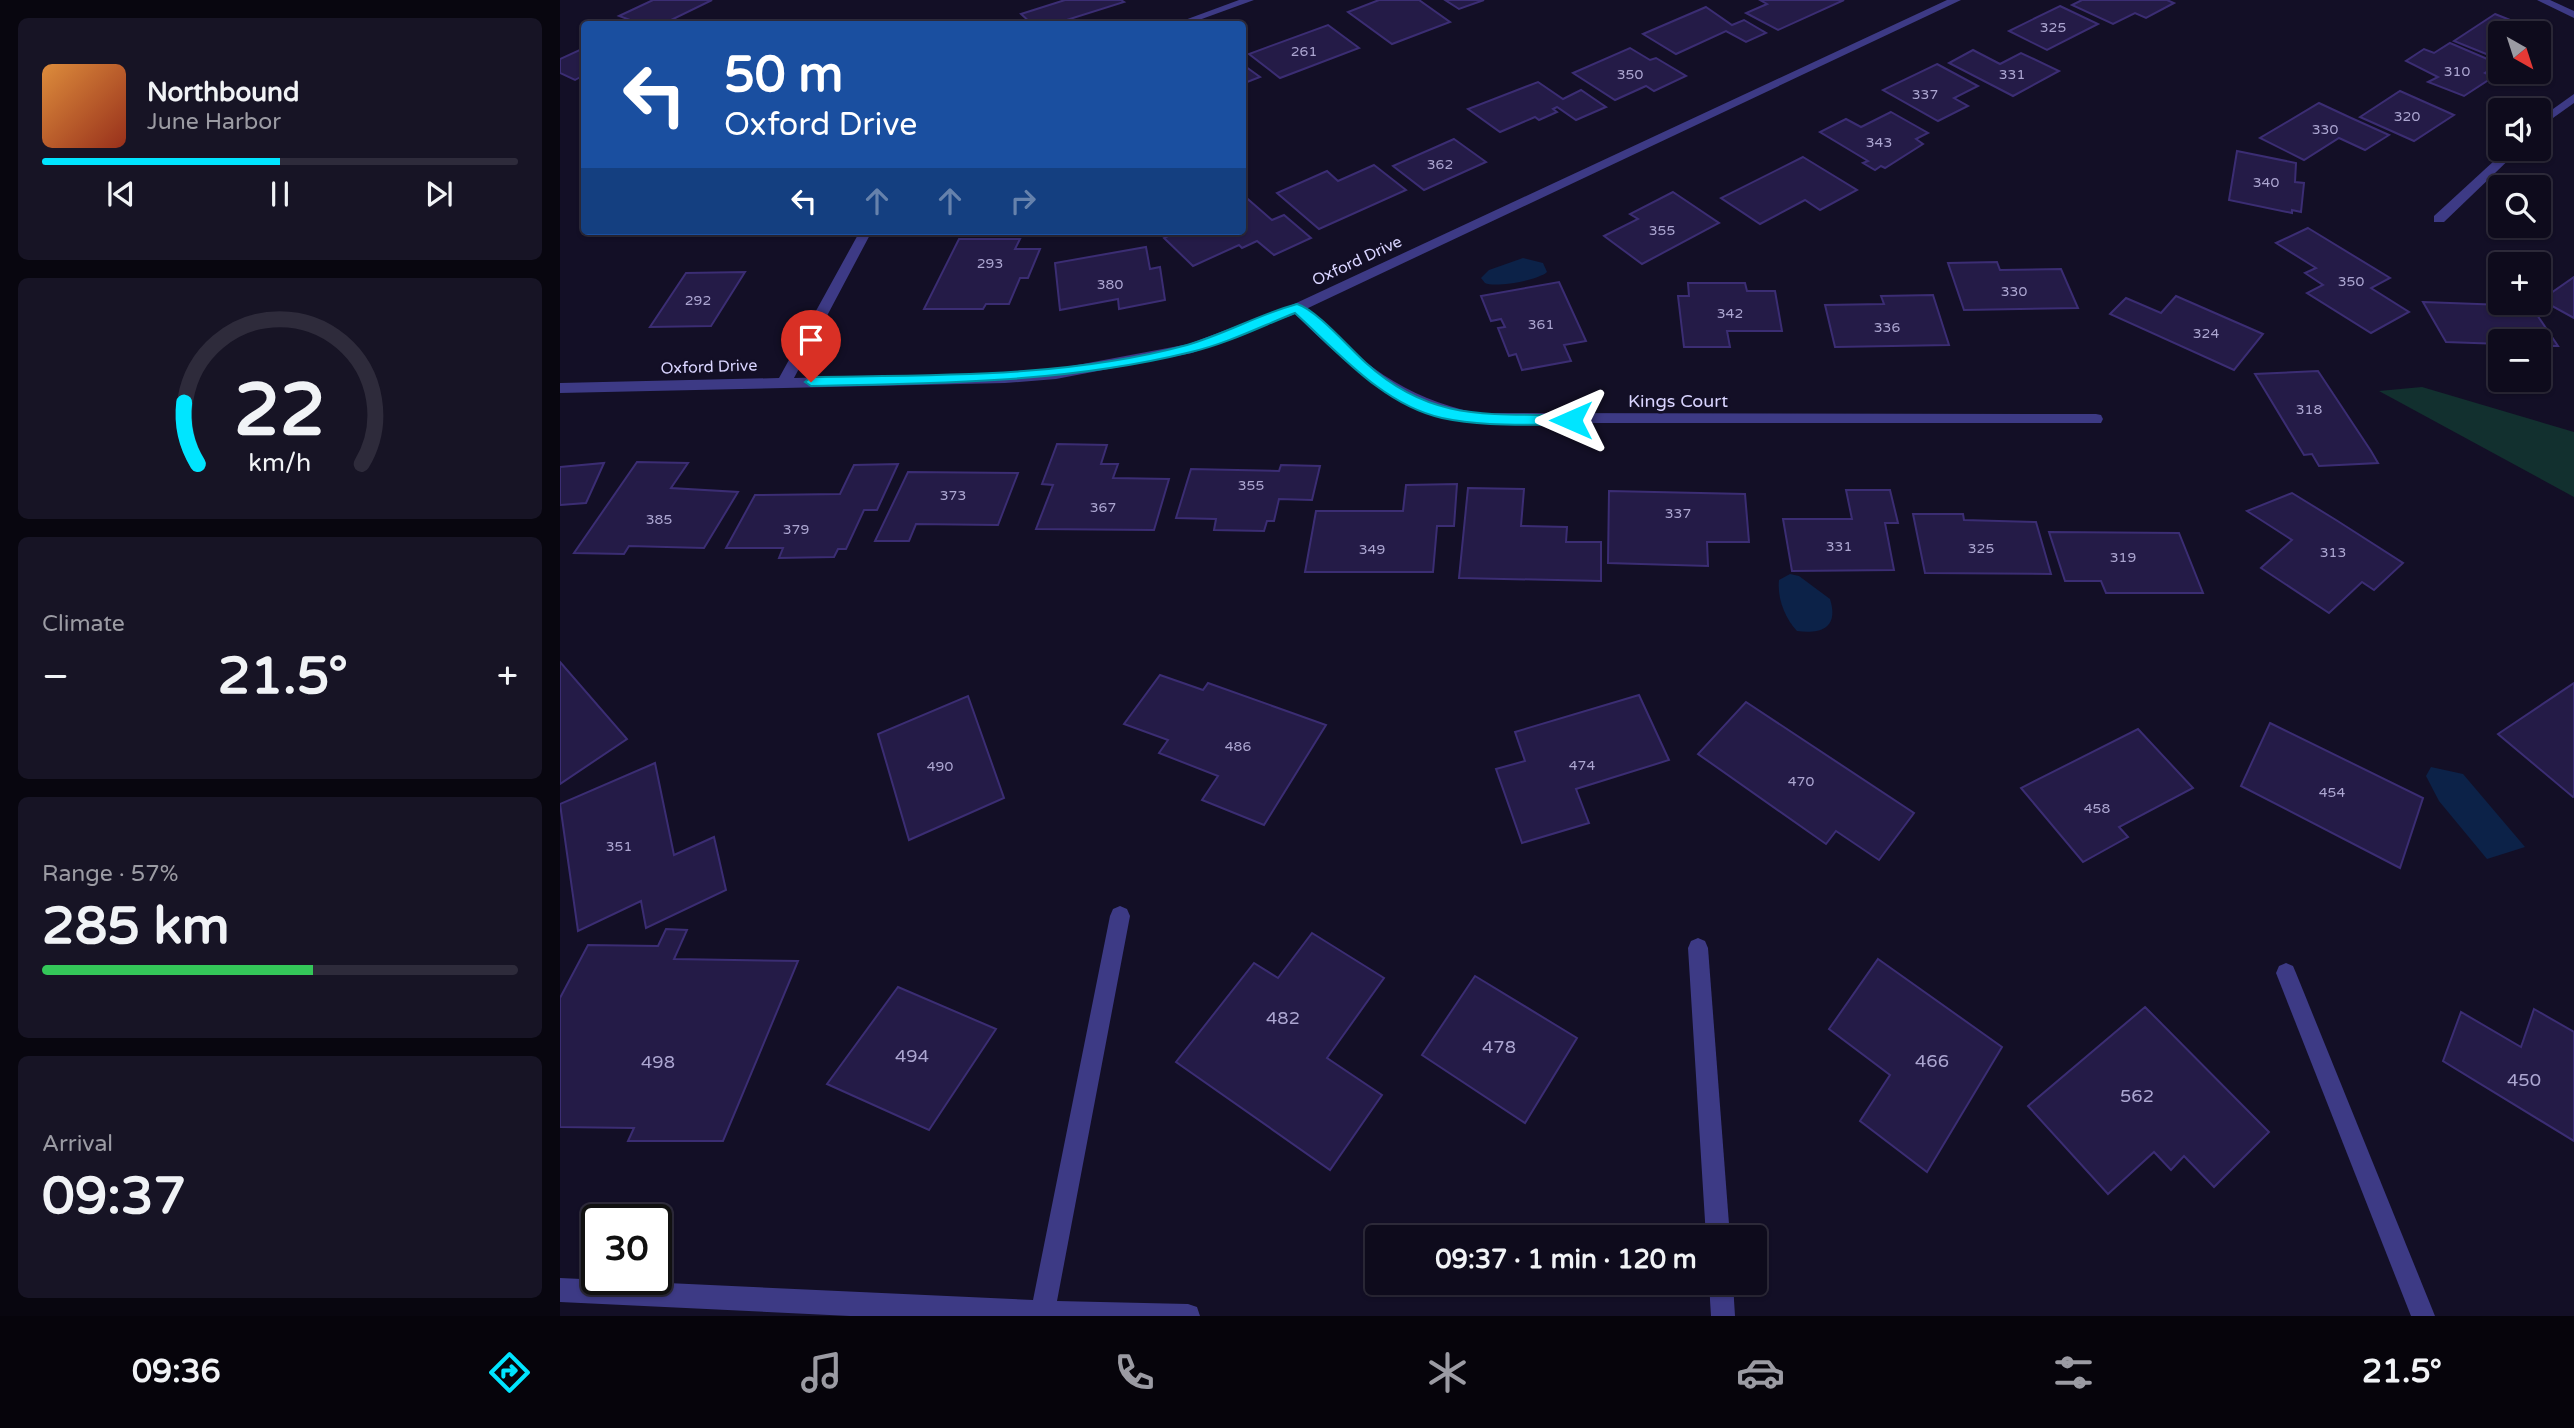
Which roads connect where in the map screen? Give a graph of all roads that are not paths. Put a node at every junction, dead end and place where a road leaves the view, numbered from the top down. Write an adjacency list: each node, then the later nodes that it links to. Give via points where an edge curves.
1 (1249, 0): 5 (street)
2 (1956, 0): 11 (street, Oxford Drive)
3 (2542, 0): 4 (street)
4 (2574, 15)
5 (1188, 21)
6 (2574, 97): 7 (street)
7 (2551, 115)
8 (2501, 161): 9 (street)
9 (2439, 219)
10 (864, 235): 12 (street)
11 (1297, 308): 12 (street, Oxford Drive, via 1192,348 1056,374); 14 (street, Kings Court, via 1377,380 1406,399 1442,413 1477,418)
12 (784, 382): 13 (street, Oxford Drive)
13 (560, 388)
14 (2096, 419)
15 (1120, 916): 21 (street)
16 (1698, 948): 18 (street)
17 (2286, 973): 24 (street)
18 (1717, 1225)
19 (560, 1290): 21 (street)
20 (1722, 1295): 23 (street)
21 (1043, 1313): 22 (street)
22 (1188, 1316)
23 (1723, 1316)
24 (2423, 1316)

